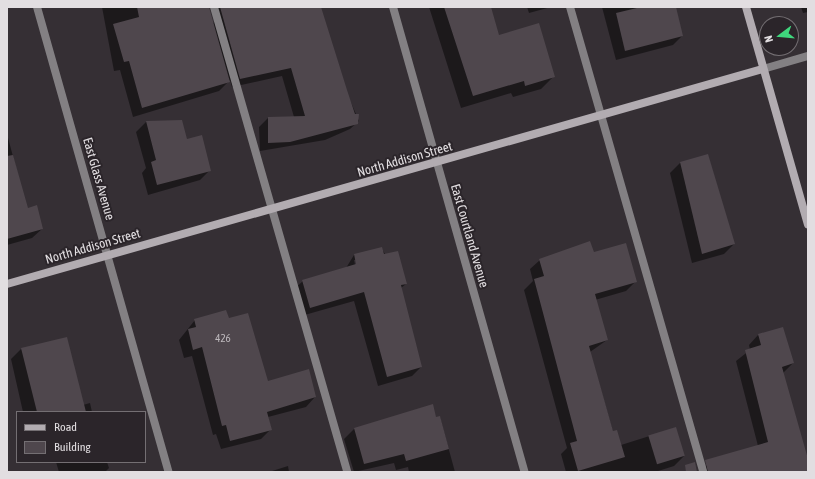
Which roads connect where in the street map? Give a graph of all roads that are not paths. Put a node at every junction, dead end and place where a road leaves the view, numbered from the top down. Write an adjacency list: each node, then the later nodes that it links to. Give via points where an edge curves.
1 (37, 7): 12 (street, East Glass Avenue)
2 (214, 7): 10 (street)
3 (392, 7): 9 (street, East Courtland Avenue)
4 (570, 7): 8 (street)
5 (746, 7): 7 (street)
6 (808, 56): 7 (street, North Addison Street)
7 (763, 69): 8 (street, North Addison Street); 11 (street)
8 (601, 116): 9 (street, North Addison Street); 17 (street)
9 (436, 164): 10 (street, North Addison Street); 16 (street, East Courtland Avenue)
10 (271, 210): 12 (street, North Addison Street); 15 (street)
11 (808, 224)
12 (107, 255): 13 (street, North Addison Street); 14 (street, East Glass Avenue)
13 (7, 284)
14 (169, 472)
15 (347, 472)
16 (525, 472)
17 (703, 472)

